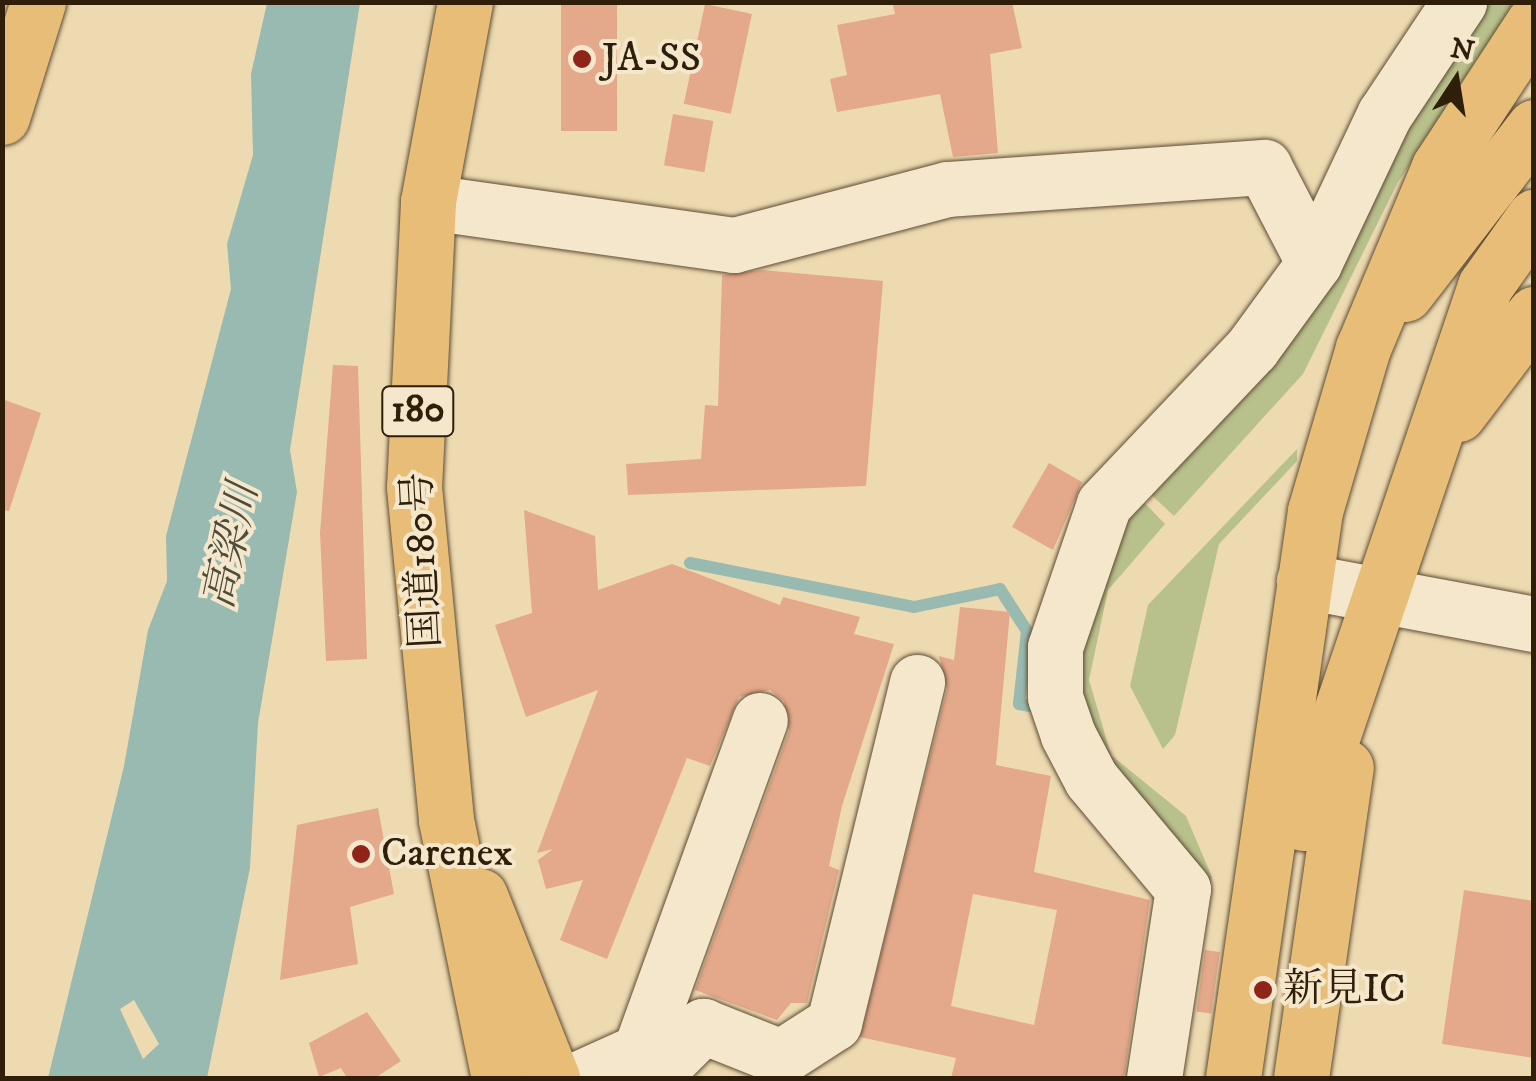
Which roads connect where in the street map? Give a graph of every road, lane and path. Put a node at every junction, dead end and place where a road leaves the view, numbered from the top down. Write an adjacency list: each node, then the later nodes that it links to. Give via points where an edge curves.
1 (38, 2): 5 (main road)
2 (464, 2): 7 (main road, 国道180号 / 180)
3 (1460, 2): 9 (street, via 1384,115)
4 (1534, 22): 11 (main road, via 1439,167)
5 (2, 117)
6 (1534, 127): 11 (main road)
7 (428, 202): 9 (street, via 734,245 948,188 1264,167); 18 (main road, 国道180号 / 180, via 414,487)
8 (1534, 217): 12 (main road, via 1485,286)
9 (1314, 263): 23 (street, via 1252,348 1104,504 1055,647 1055,697 1091,779 1182,889)
10 (1534, 314): 12 (main road)
11 (1362, 348): 13 (main road)
12 (1432, 448): 14 (main road)
13 (1300, 601): 14 (street); 24 (main road, via 1241,806); 25 (main road)
14 (1369, 618): 15 (street); 26 (main road, via 1307,794); 27 (main road)
15 (1534, 624)
16 (917, 682): 22 (street, via 834,1024 781,1057 704,1026)
17 (760, 720): 21 (street, via 640,1051)
18 (446, 820): 19 (main road, 国道180号 / 180); 20 (main road, 国道180号 / 180)
19 (499, 1078)
20 (552, 1078)
21 (580, 1078)
22 (651, 1078)
23 (1154, 1078)
24 (1196, 1078)
25 (1234, 1078)
26 (1268, 1078)
27 (1301, 1078)

